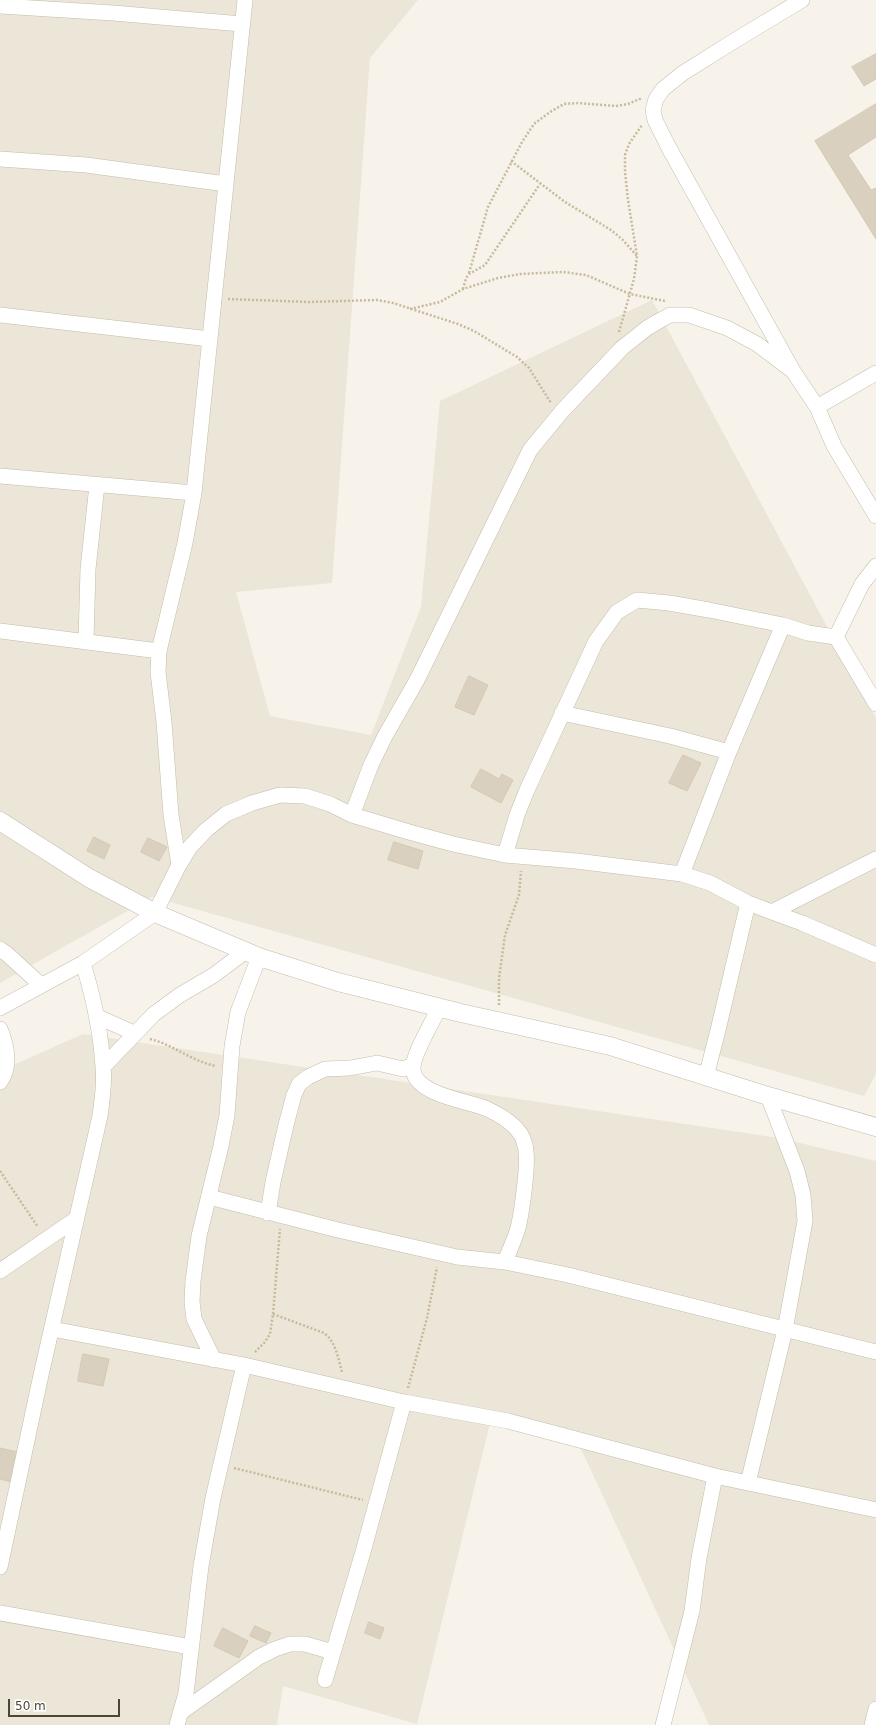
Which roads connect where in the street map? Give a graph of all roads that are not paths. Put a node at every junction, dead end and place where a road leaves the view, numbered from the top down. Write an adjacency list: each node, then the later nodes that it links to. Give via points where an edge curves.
1 (245, 0): 4 (street)
2 (802, 0): 9 (street, via 683,73 663,89 656,99 653,110 655,120 669,148)
3 (0, 6): 4 (street)
4 (242, 24): 6 (street)
5 (0, 159): 6 (street, via 86,165)
6 (226, 184): 8 (street)
7 (0, 315): 8 (street)
8 (210, 339): 14 (street)
9 (793, 371): 11 (street); 25 (street, via 757,344 728,328 689,315 670,315 647,328 622,348 530,450 417,680 382,742)
10 (876, 373): 11 (street)
11 (817, 407): 15 (street, via 834,446)
12 (0, 476): 13 (street)
13 (97, 485): 14 (street); 20 (street, via 88,569)
14 (194, 493): 21 (street, via 186,543)
15 (876, 516)
16 (876, 566): 19 (street, via 862,584)
17 (783, 625): 19 (street, via 808,633); 23 (street, via 669,603 637,600 617,612 596,641); 24 (street)
18 (0, 631): 20 (street)
19 (836, 637): 22 (street)
20 (86, 641): 21 (street)
21 (159, 650): 29 (street, via 158,672 171,815)
22 (876, 704)
23 (562, 713): 24 (street, via 670,736); 27 (street, via 527,790)
24 (729, 752): 30 (street)
25 (352, 815): 27 (street, via 453,844); 29 (street, via 305,796 280,795 252,803 226,814 206,830 190,847)
26 (0, 821): 33 (street, via 89,878)
27 (505, 855): 30 (street)
28 (876, 859): 32 (street)
29 (179, 865): 33 (street)
30 (682, 874): 31 (street, via 710,883)
31 (748, 903): 32 (street); 46 (street)
32 (772, 912): 36 (street, via 809,925)
33 (155, 913): 35 (street); 37 (street)
34 (0, 949): 38 (street)
35 (252, 954): 40 (street, via 338,982); 43 (street, via 164,1006); 50 (street, via 238,1012 232,1046 227,1115)
36 (876, 955)
37 (83, 963): 38 (street); 41 (street)
38 (41, 985): 39 (street)
39 (0, 1008)
40 (439, 1008): 44 (street); 46 (street, via 610,1046)
41 (96, 1016): 43 (street); 45 (street)
42 (0, 1029): 47 (street, via 7,1055 3,1079)
43 (134, 1033): 45 (street)
44 (413, 1065): 51 (street, via 403,1069 377,1063 325,1069 299,1084 294,1095 273,1182); 53 (street, via 415,1076 432,1091 485,1108 505,1119 520,1133 526,1152 526,1164 518,1228)
45 (103, 1067): 52 (street, via 100,1116)
46 (706, 1077): 48 (street)
47 (0, 1082)
48 (768, 1096): 49 (street); 56 (street, via 797,1171 803,1195 805,1221)
49 (876, 1127)
50 (209, 1197): 51 (street); 58 (street, via 199,1236 192,1302 194,1319)
51 (274, 1214): 53 (street, via 439,1254)
52 (76, 1219): 54 (street); 55 (street)
53 (505, 1262): 56 (street, via 568,1274)
54 (0, 1271)
55 (52, 1329): 58 (street); 64 (street)
56 (785, 1330): 57 (street); 62 (street)
57 (876, 1352)
58 (214, 1360): 59 (street)
59 (240, 1365): 60 (street); 66 (street, via 201,1566)
60 (404, 1402): 61 (street, via 508,1422); 67 (street, via 377,1503)
61 (715, 1476): 62 (street); 71 (street, via 699,1558 692,1611)
62 (748, 1483): 63 (street)
63 (876, 1510)
64 (0, 1567)
65 (0, 1613): 66 (street)
66 (191, 1647): 70 (street, via 186,1693)
67 (332, 1652): 68 (street); 70 (street, via 305,1644 290,1644 275,1649 259,1657)
68 (325, 1680)
69 (876, 1709): 72 (street)
70 (179, 1719)
71 (663, 1725)
72 (872, 1725)

